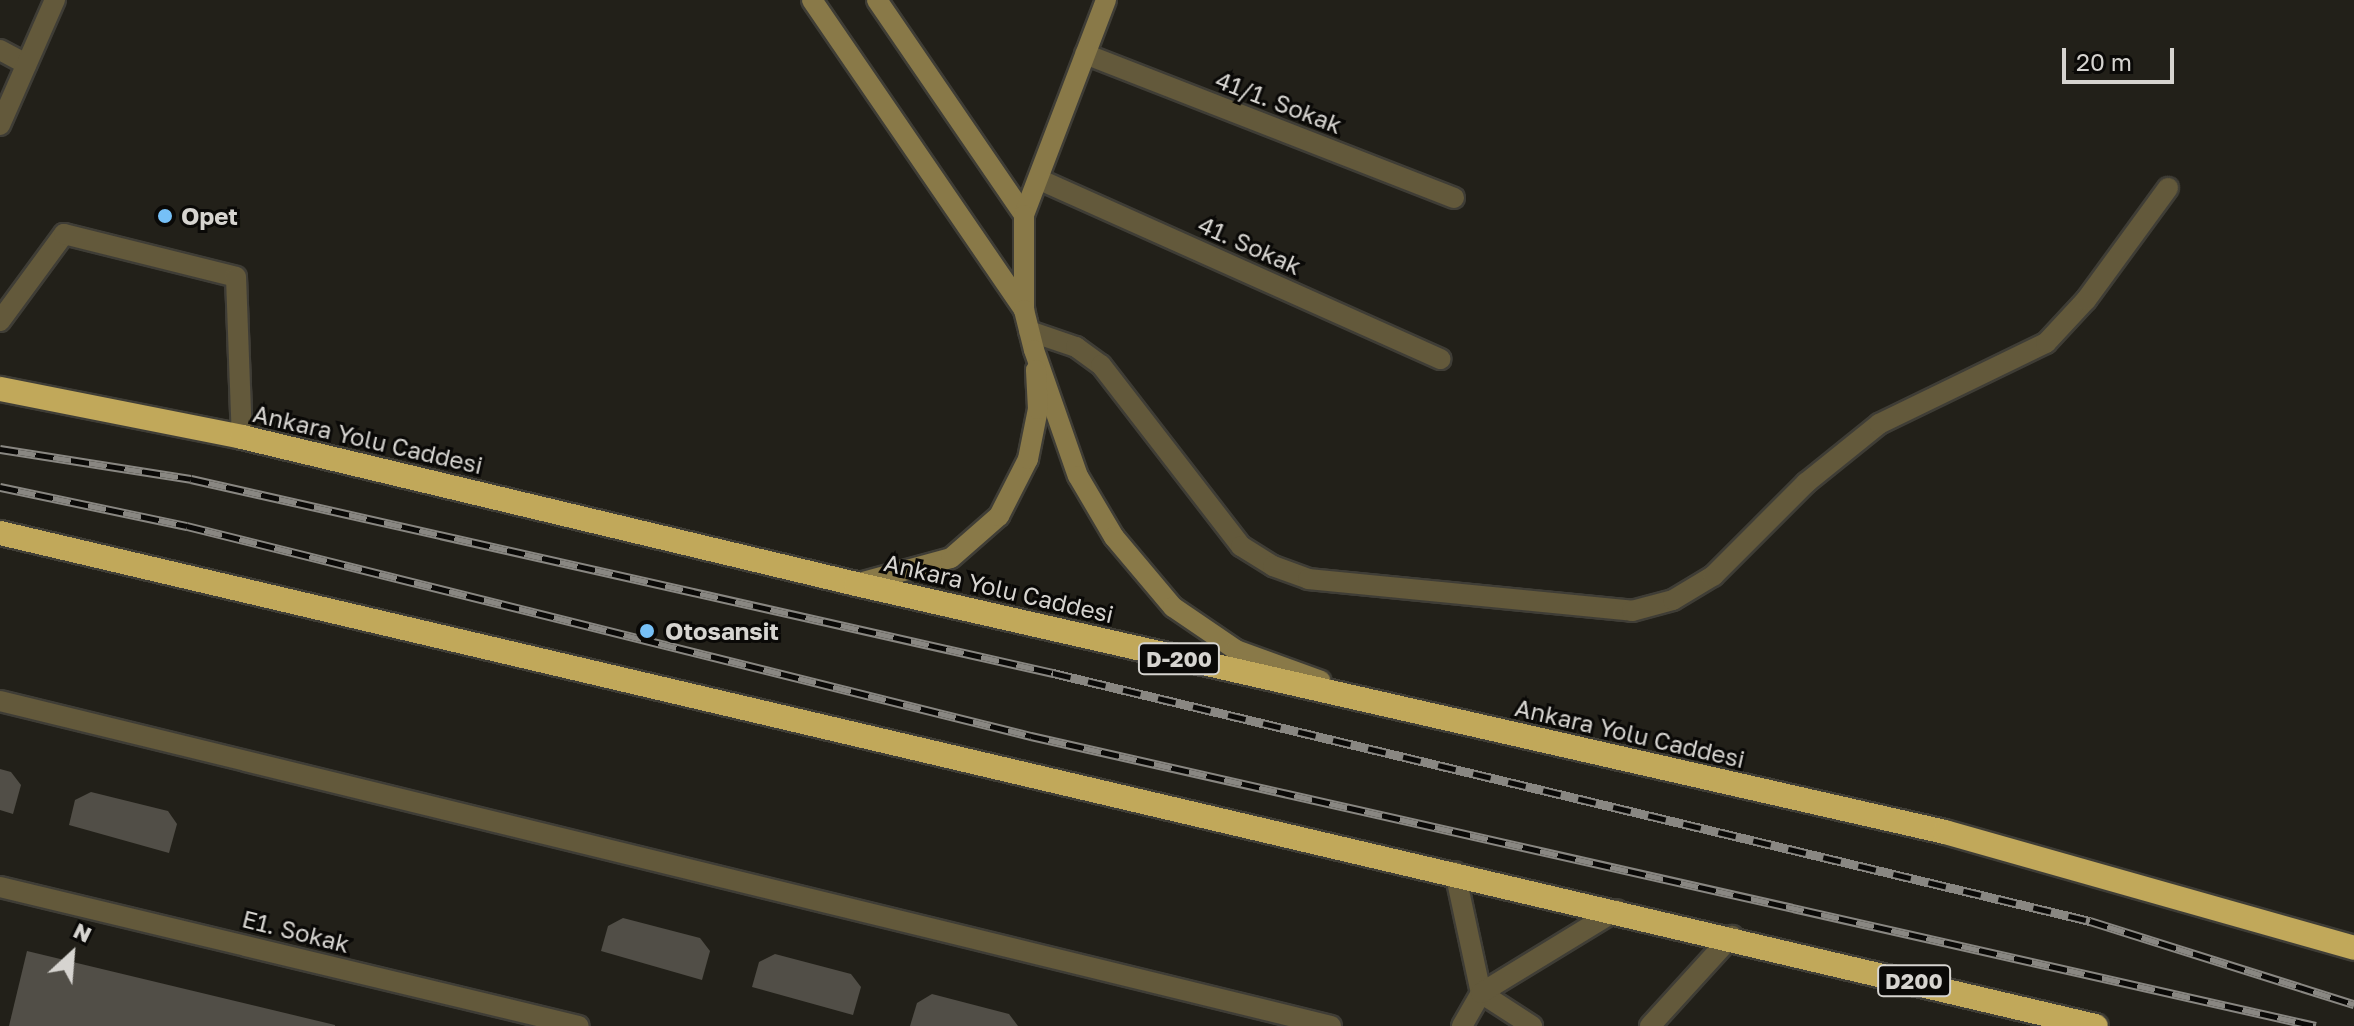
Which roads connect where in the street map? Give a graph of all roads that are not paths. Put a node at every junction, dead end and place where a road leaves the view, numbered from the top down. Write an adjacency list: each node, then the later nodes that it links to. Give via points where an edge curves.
1 (55, 0): 7 (street)
2 (812, 0): 13 (main road)
3 (877, 0): 12 (main road)
4 (1106, 0): 6 (main road)
5 (0, 50): 7 (street)
6 (1085, 54): 9 (main road); 11 (street, 41/1. Sokak)
7 (26, 64): 8 (street)
8 (0, 125)
9 (1038, 179): 12 (main road); 16 (street, 41. Sokak)
10 (2168, 188): 15 (street, via 2086,300 2046,343 1879,424 1806,483 1713,576 1673,600 1632,611 1308,579 1273,566 1241,546 1101,365 1076,347)
11 (1454, 198)
12 (1024, 215): 13 (main road)
13 (1024, 310): 15 (main road)
14 (0, 321): 18 (street, via 64,234 236,277)
15 (1032, 340): 20 (main road, via 1038,409 1028,459 999,516 951,558); 22 (main road, via 1078,476 1114,537 1173,607 1236,650)
16 (1441, 359)
17 (0, 389): 18 (highway, Ankara Yolu Caddesi / D-200)
18 (242, 437): 20 (highway, Ankara Yolu Caddesi / D-200)
19 (0, 533): 23 (highway, via 808,727)
20 (856, 584): 22 (highway, Ankara Yolu Caddesi / D-200)
21 (0, 701): 30 (street)
22 (1408, 712): 27 (highway, Ankara Yolu Caddesi / D-200, via 1945,832)
23 (1455, 872): 25 (highway, D200); 28 (street)
24 (0, 887): 29 (street, E1. Sokak)
25 (1617, 910): 26 (highway, D200); 28 (street)
26 (1732, 936): 33 (street); 34 (highway, D200)
27 (2354, 948)
28 (1481, 993): 31 (street); 32 (street)
29 (579, 1026)
30 (1331, 1026)
31 (1462, 1026)
32 (1532, 1026)
33 (1650, 1026)
34 (2096, 1026)

